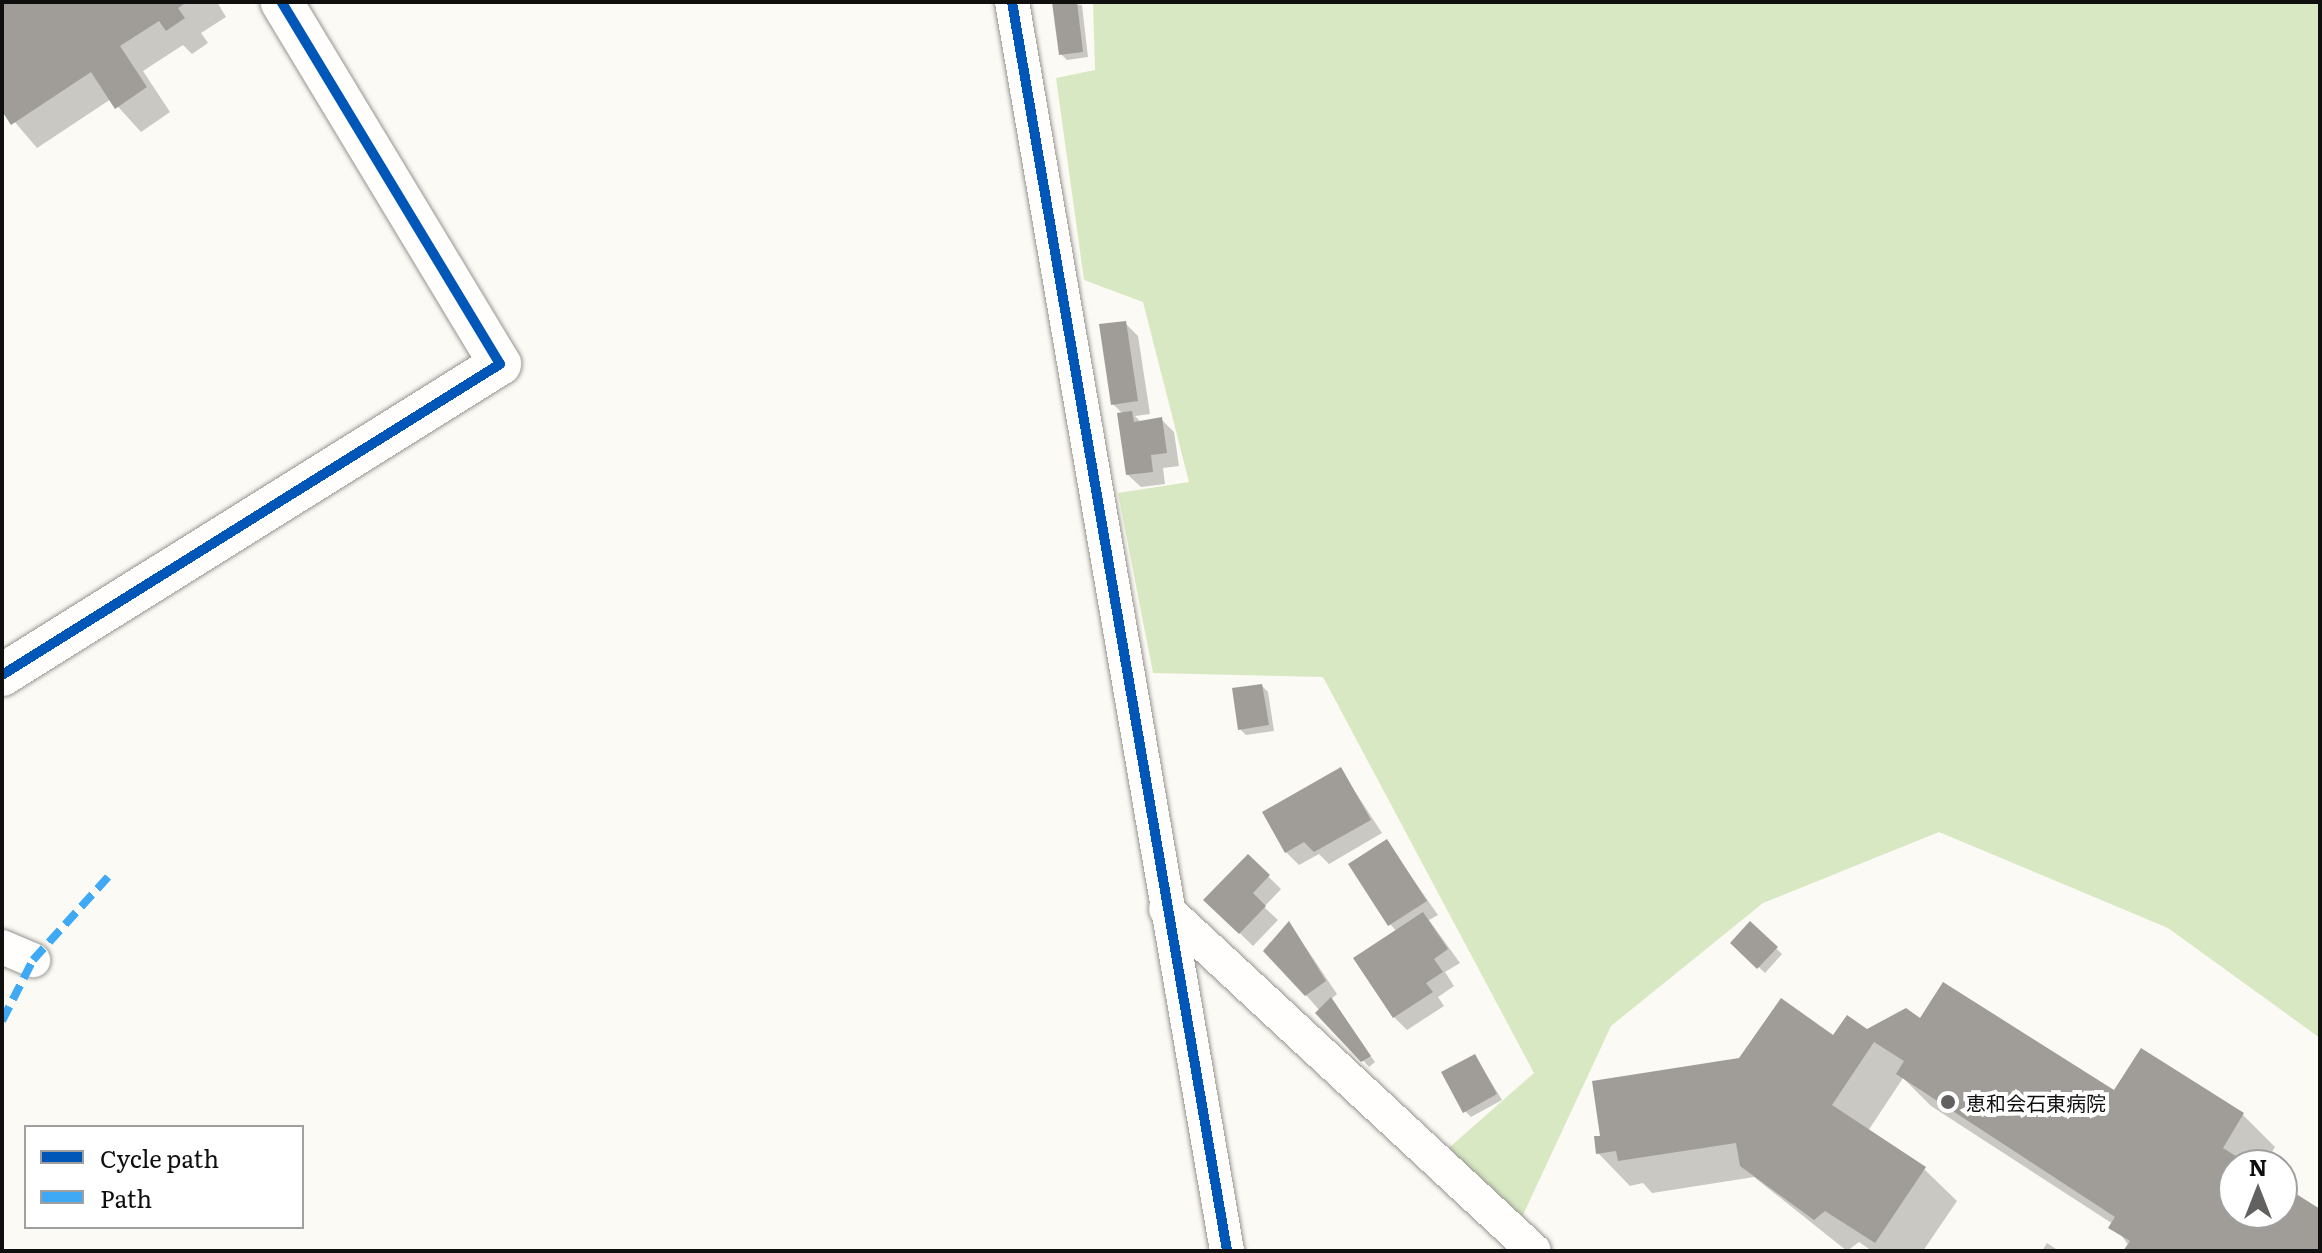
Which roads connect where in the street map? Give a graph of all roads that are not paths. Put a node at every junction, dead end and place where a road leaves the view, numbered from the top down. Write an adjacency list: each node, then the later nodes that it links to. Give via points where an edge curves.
1 (282, 2): 3 (street, via 500,364)
2 (1012, 2): 4 (street)
3 (2, 675)
4 (1166, 909): 7 (street); 8 (street)
5 (2, 947): 6 (street)
6 (33, 960)
7 (1227, 1251)
8 (1534, 1251)

